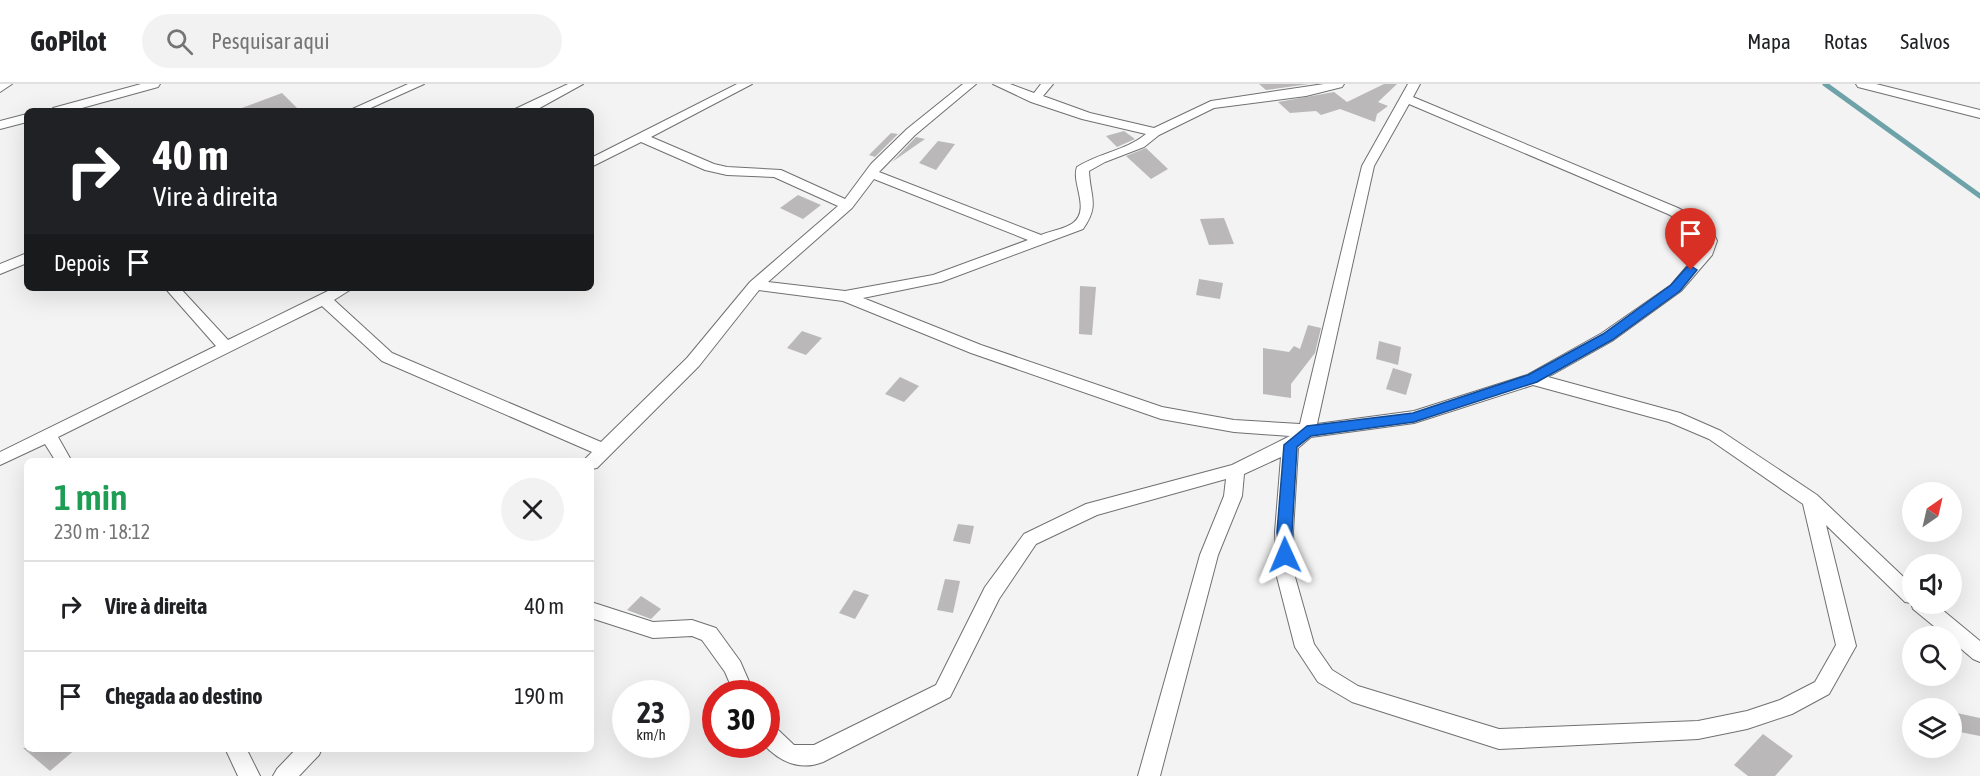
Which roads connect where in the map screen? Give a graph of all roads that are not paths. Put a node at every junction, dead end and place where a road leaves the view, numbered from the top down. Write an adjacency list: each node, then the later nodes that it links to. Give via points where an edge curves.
1 (6, 84): 11 (street)
2 (154, 84): 14 (street)
3 (418, 84): 16 (street)
4 (577, 84): 17 (street)
5 (746, 84): 22 (street)
6 (970, 84): 24 (street, via 910,132)
7 (999, 84): 13 (street)
8 (1047, 84): 13 (street)
9 (1338, 84): 21 (street, via 1211,105)
10 (1862, 84): 18 (street)
11 (0, 88)
12 (1411, 91): 35 (street, via 1673,211 1707,233 1707,252 1676,288 1607,337); 36 (street, via 1368,166)
13 (1035, 99): 21 (street)
14 (104, 106): 15 (street)
15 (85, 108)
16 (361, 108)
17 (528, 108)
18 (1980, 114)
19 (24, 119): 20 (street)
20 (0, 125)
21 (1155, 132): 26 (street, via 1148,141 1094,160 1082,170 1088,215 1078,226)
22 (640, 137): 23 (street); 25 (street, via 710,167 776,173)
23 (594, 161)
24 (871, 173): 25 (street); 26 (street)
25 (847, 205): 29 (street)
26 (1041, 240): 32 (street, via 936,279)
27 (24, 259): 28 (street)
28 (0, 269)
29 (755, 285): 32 (street); 39 (street, via 693,362)
30 (175, 291): 34 (street)
31 (340, 291): 33 (street)
32 (845, 296): 36 (street, via 976,349 1161,413 1234,426)
33 (324, 299): 34 (street); 39 (street, via 387,357)
34 (227, 348): 37 (street)
35 (1533, 378): 36 (street, via 1414,417); 44 (street, via 1629,403 1715,435)
36 (1307, 432): 38 (street)
37 (49, 436): 40 (street); 41 (street)
38 (1290, 445): 43 (street); 44 (street, via 1284,532 1286,577 1305,647 1325,676 1352,693 1499,739 1698,730 1747,720 1822,688 1846,646)
39 (603, 450): 42 (street)
40 (62, 458)
41 (0, 459)
42 (594, 460)
43 (1236, 470): 50 (street, via 1092,509 1030,539 992,593 943,691 816,755 800,757); 55 (street, via 1233,496 1209,555)
44 (1811, 500): 45 (street)
45 (1902, 586)
46 (594, 611): 49 (street, via 653,630 692,628 709,634)
47 (1933, 614): 48 (street)
48 (1980, 653)
49 (738, 680)
50 (780, 747)
51 (237, 752): 53 (street)
52 (308, 752): 54 (street)
53 (249, 776)
54 (284, 776)
55 (1149, 776)

